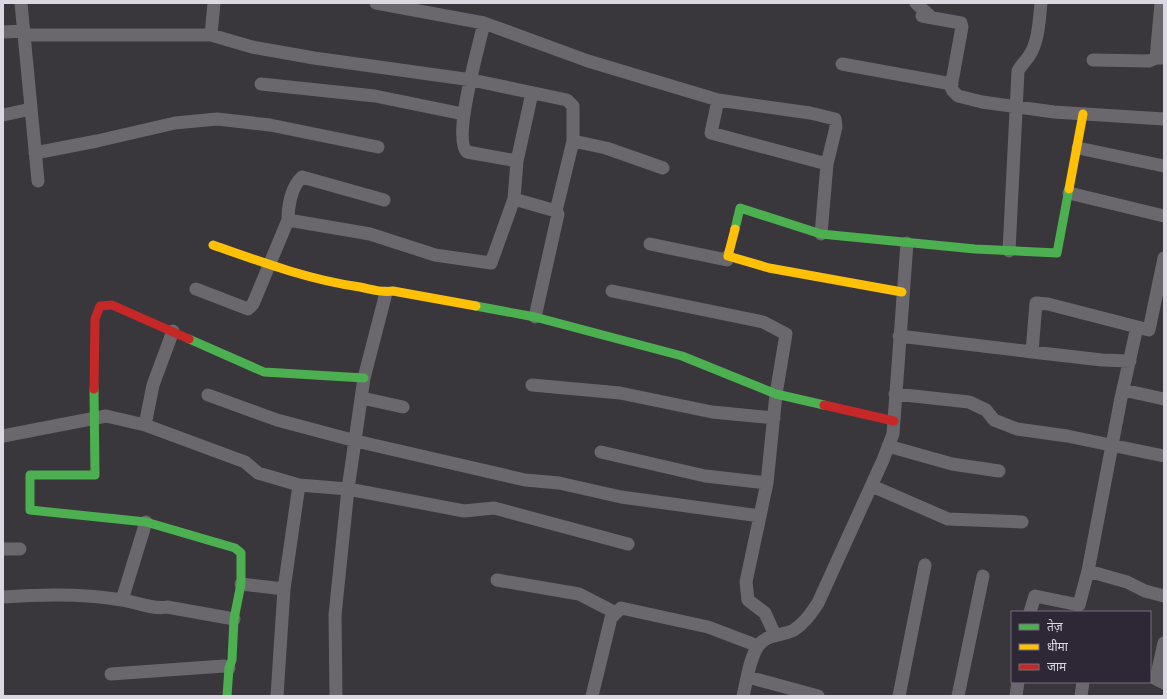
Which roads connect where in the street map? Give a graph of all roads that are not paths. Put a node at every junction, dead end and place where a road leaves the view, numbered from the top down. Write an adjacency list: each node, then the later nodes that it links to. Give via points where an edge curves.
1 (21, 3): 8 (street)
2 (214, 3): 10 (street)
3 (376, 3): 7 (street)
4 (916, 3): 16 (street, via 927,17 961,23)
5 (1041, 3): 19 (street, via 1035,44 1018,71)
6 (1161, 3): 11 (street)
7 (484, 23): 14 (street); 18 (street, via 588,60)
8 (24, 31): 9 (street); 10 (street, via 25,35); 20 (street)
9 (3, 32)
10 (211, 35): 14 (street, via 252,47 314,58)
11 (1160, 58): 12 (street)
12 (1092, 60)
13 (842, 64): 16 (street)
14 (472, 80): 17 (street); 21 (street)
15 (261, 84): 21 (street, via 375,96)
16 (952, 84): 19 (street, via 953,91 958,96)
17 (532, 94): 25 (street, via 567,100 573,106); 29 (street)
18 (718, 100): 30 (street, via 711,133); 30 (street, via 810,112 834,119 836,127)
19 (1016, 107): 22 (street); 44 (street)
20 (31, 109): 23 (street); 28 (street)
21 (463, 114): 29 (street, via 463,143 467,152)
22 (1083, 114): 24 (street); 27 (street)
23 (3, 115)
24 (1164, 118)
25 (573, 141): 32 (street, via 606,148); 37 (street)
26 (378, 146): 28 (street, via 270,125 217,119 175,123)
27 (1078, 148): 31 (street); 34 (street)
28 (35, 153): 33 (street)
29 (517, 161): 35 (street)
30 (827, 164): 40 (street)
31 (1164, 166)
32 (663, 168)
33 (38, 181)
34 (1069, 192): 38 (street); 44 (street, via 1057,253)
35 (514, 199): 37 (street); 39 (street, via 491,263 435,255 370,234)
36 (384, 200): 39 (street, via 302,177 296,182 288,208)
37 (556, 211): 52 (street, via 558,214)
38 (1164, 216)
39 (288, 220): 47 (street)
40 (821, 234): 41 (street); 45 (street, via 740,208)
41 (907, 243): 44 (street); 50 (street)
42 (650, 244): 45 (street, via 727,260)
43 (213, 245): 47 (street)
44 (1009, 251)
45 (728, 256): 50 (street, via 768,268)
46 (1164, 258): 53 (street, via 1149,330)
47 (268, 265): 48 (street, via 253,304 248,309); 51 (street, via 349,287 359,286)
48 (196, 289)
49 (612, 291): 61 (street, via 763,322 786,334)
50 (902, 292): 55 (street)
51 (386, 293): 52 (street, via 393,291); 58 (street)
52 (535, 317): 61 (street, via 682,356)
53 (1137, 327): 56 (street, via 1036,303); 57 (street)
54 (173, 331): 58 (street, via 264,372); 67 (street, via 112,305 100,306 95,319); 70 (street, via 153,384)
55 (899, 336): 56 (street); 62 (street)
56 (1032, 352): 57 (street)
57 (1130, 361): 60 (street)
58 (364, 378): 64 (street)
59 (532, 385): 68 (street, via 620,393 712,412)
60 (1123, 390): 65 (street); 74 (street)
61 (776, 394): 68 (street); 69 (street)
62 (896, 394): 69 (street); 74 (street, via 969,402 986,410 994,420 1017,429)
63 (208, 395): 72 (street, via 277,420)
64 (362, 398): 66 (street); 72 (street)
65 (1164, 399)
66 (403, 407)
67 (93, 418): 70 (street, via 106,416); 71 (street); 83 (street, via 95,475 30,475 30,510)
68 (774, 418): 78 (street)
69 (894, 421): 73 (street, via 893,434)
70 (145, 425): 79 (street, via 245,462 258,473)
71 (3, 436)
72 (356, 441): 81 (street); 82 (street, via 525,480 559,483 621,497)
73 (888, 446): 77 (street, via 952,464); 80 (street)
74 (1113, 446): 76 (street); 89 (street)
75 (601, 452): 78 (street, via 705,476)
76 (1164, 456)
77 (999, 471)
78 (767, 483): 82 (street)
79 (299, 485): 81 (street); 93 (street)
80 (872, 486): 84 (street, via 948,519); 100 (street, via 818,603 807,620 793,630)
81 (348, 490): 85 (street, via 464,511 494,508); 111 (street, via 335,615)
82 (760, 516): 100 (street, via 746,582 746,594 752,604 765,613)
83 (146, 522): 92 (street, via 235,548 241,553); 96 (street)
84 (1022, 522)
85 (628, 544)
86 (3, 549): 87 (street)
87 (20, 549)
88 (925, 565): 115 (street)
89 (1088, 571): 94 (street, via 1128,582 1145,591); 97 (street, via 1079,605 1035,596)
90 (983, 576): 116 (street)
91 (497, 580): 98 (street, via 579,594)
92 (241, 584): 93 (street); 99 (street)
93 (284, 589): 110 (street)
94 (1164, 596)
95 (3, 597): 96 (street, via 45,594)
96 (122, 600): 99 (street)
97 (1030, 611)
98 (616, 614): 102 (street, via 621,608 708,627); 112 (street, via 611,618)
99 (234, 619): 103 (street, via 232,660)
100 (775, 635): 102 (street)
101 (1164, 644): 108 (street, via 1156,678)
102 (758, 646): 105 (street)
103 (229, 668): 104 (street, via 224,666); 109 (street)
104 (112, 674)
105 (748, 677): 113 (street); 114 (street)
106 (1018, 683): 117 (street)
107 (1083, 683): 118 (street)
108 (1164, 683)
109 (227, 696)
110 (277, 696)
111 (336, 696)
112 (592, 696)
113 (743, 696)
114 (818, 696)
115 (899, 696)
116 (958, 696)
117 (1016, 696)
118 (1081, 696)

